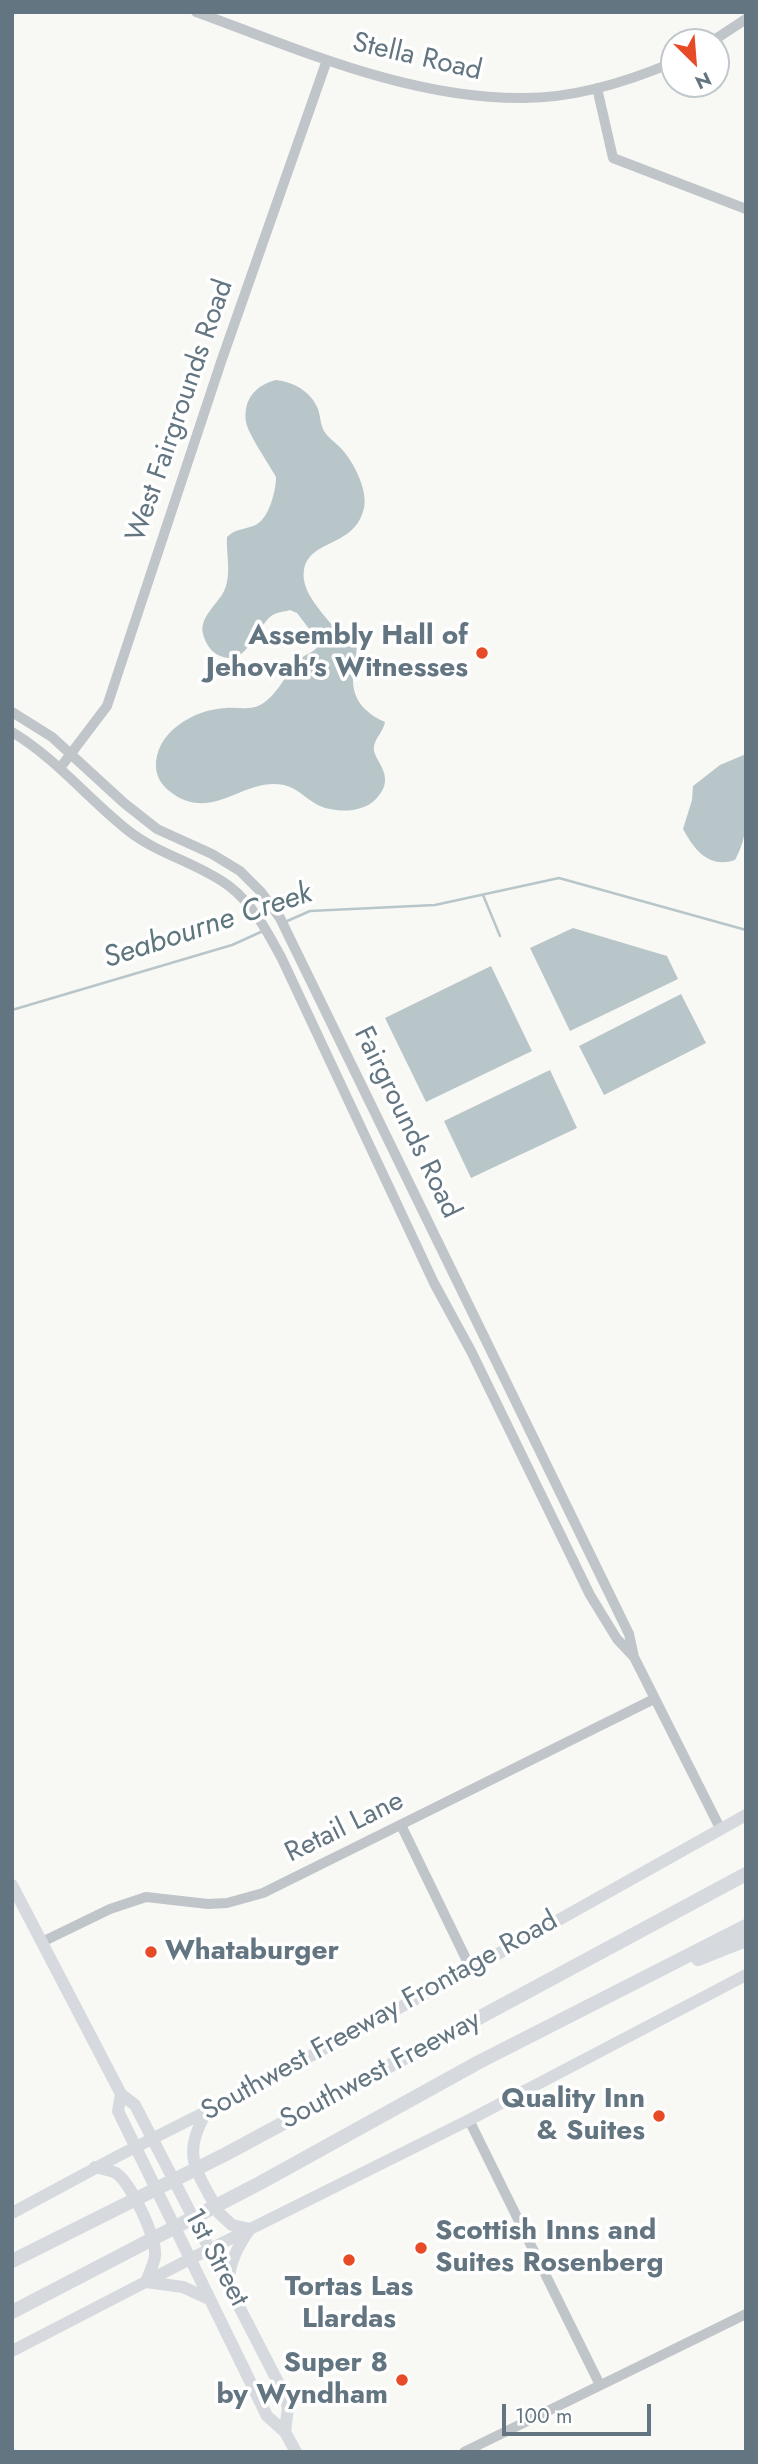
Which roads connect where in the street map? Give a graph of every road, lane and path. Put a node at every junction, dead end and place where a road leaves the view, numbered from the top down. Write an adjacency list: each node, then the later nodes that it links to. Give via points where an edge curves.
1 (196, 12): 4 (street, Stella Road)
2 (746, 19): 3 (street)
3 (730, 30)
4 (327, 60): 6 (street, Stella Road, via 441,92 483,97 527,98); 10 (street, West Fairgrounds Road, via 107,706)
5 (660, 68): 6 (street, Stella Road)
6 (597, 88): 7 (street, via 613,159)
7 (746, 209)
8 (12, 712): 10 (street, Fairgrounds Road)
9 (12, 732): 11 (street, Fairgrounds Road)
10 (72, 754): 11 (street, West Fairgrounds Road); 12 (street, Fairgrounds Road, via 149,823 240,871 280,918 629,1634)
11 (60, 768): 12 (street, Fairgrounds Road, via 148,845 229,886 265,928 434,1283 590,1595)
12 (634, 1657): 13 (street, Fairgrounds Road)
13 (654, 1699): 15 (street, Retail Lane); 16 (street, Fairgrounds Road)
14 (746, 1815): 16 (main road, Southwest Freeway Frontage Road)
15 (401, 1825): 21 (street, Retail Lane, via 253,1896 208,1904 146,1897); 22 (street)
16 (720, 1828): 22 (main road, Southwest Freeway Frontage Road)
17 (746, 1874): 35 (highway, Southwest Freeway, via 226,2154)
18 (12, 1885): 21 (main road, 1st Street)
19 (746, 1926): 24 (highway, Southwest Freeway)
20 (746, 1940): 24 (highway)
21 (42, 1942): 25 (main road, 1st Street)
22 (471, 1969): 26 (main road, Southwest Freeway Frontage Road)
23 (746, 1975): 27 (main road)
24 (596, 2000): 39 (highway, Southwest Freeway)
25 (121, 2094): 28 (main road, 1st Street, via 135,2105); 29 (main road, 1st Street, via 118,2111)
26 (207, 2112): 28 (main road, Southwest Freeway Frontage Road); 32 (main road, via 192,2141 192,2157 219,2213 232,2225)
27 (469, 2120): 32 (main road); 42 (street)
28 (153, 2139): 29 (main road, Southwest Freeway Frontage Road); 33 (main road, 1st Street)
29 (135, 2148): 30 (main road, Southwest Freeway Frontage Road); 34 (main road, 1st Street)
30 (95, 2167): 31 (main road, Southwest Freeway Frontage Road); 36 (main road, via 116,2173 125,2182 148,2226 155,2257)
31 (12, 2213)
32 (250, 2229): 33 (main road); 37 (main road, via 233,2255)
33 (210, 2249): 34 (main road); 37 (main road, 1st Street)
34 (190, 2259): 36 (main road); 38 (main road, 1st Street)
35 (12, 2261)
36 (146, 2282): 38 (main road, via 183,2287); 41 (main road)
37 (228, 2284): 43 (main road, 1st Street, via 288,2407)
38 (209, 2300): 43 (main road, 1st Street, via 267,2416)
39 (12, 2312)
40 (746, 2314): 42 (street)
41 (12, 2351)
42 (600, 2385): 45 (street)
43 (285, 2432): 44 (main road, 1st Street)
44 (296, 2452)
45 (464, 2452)

